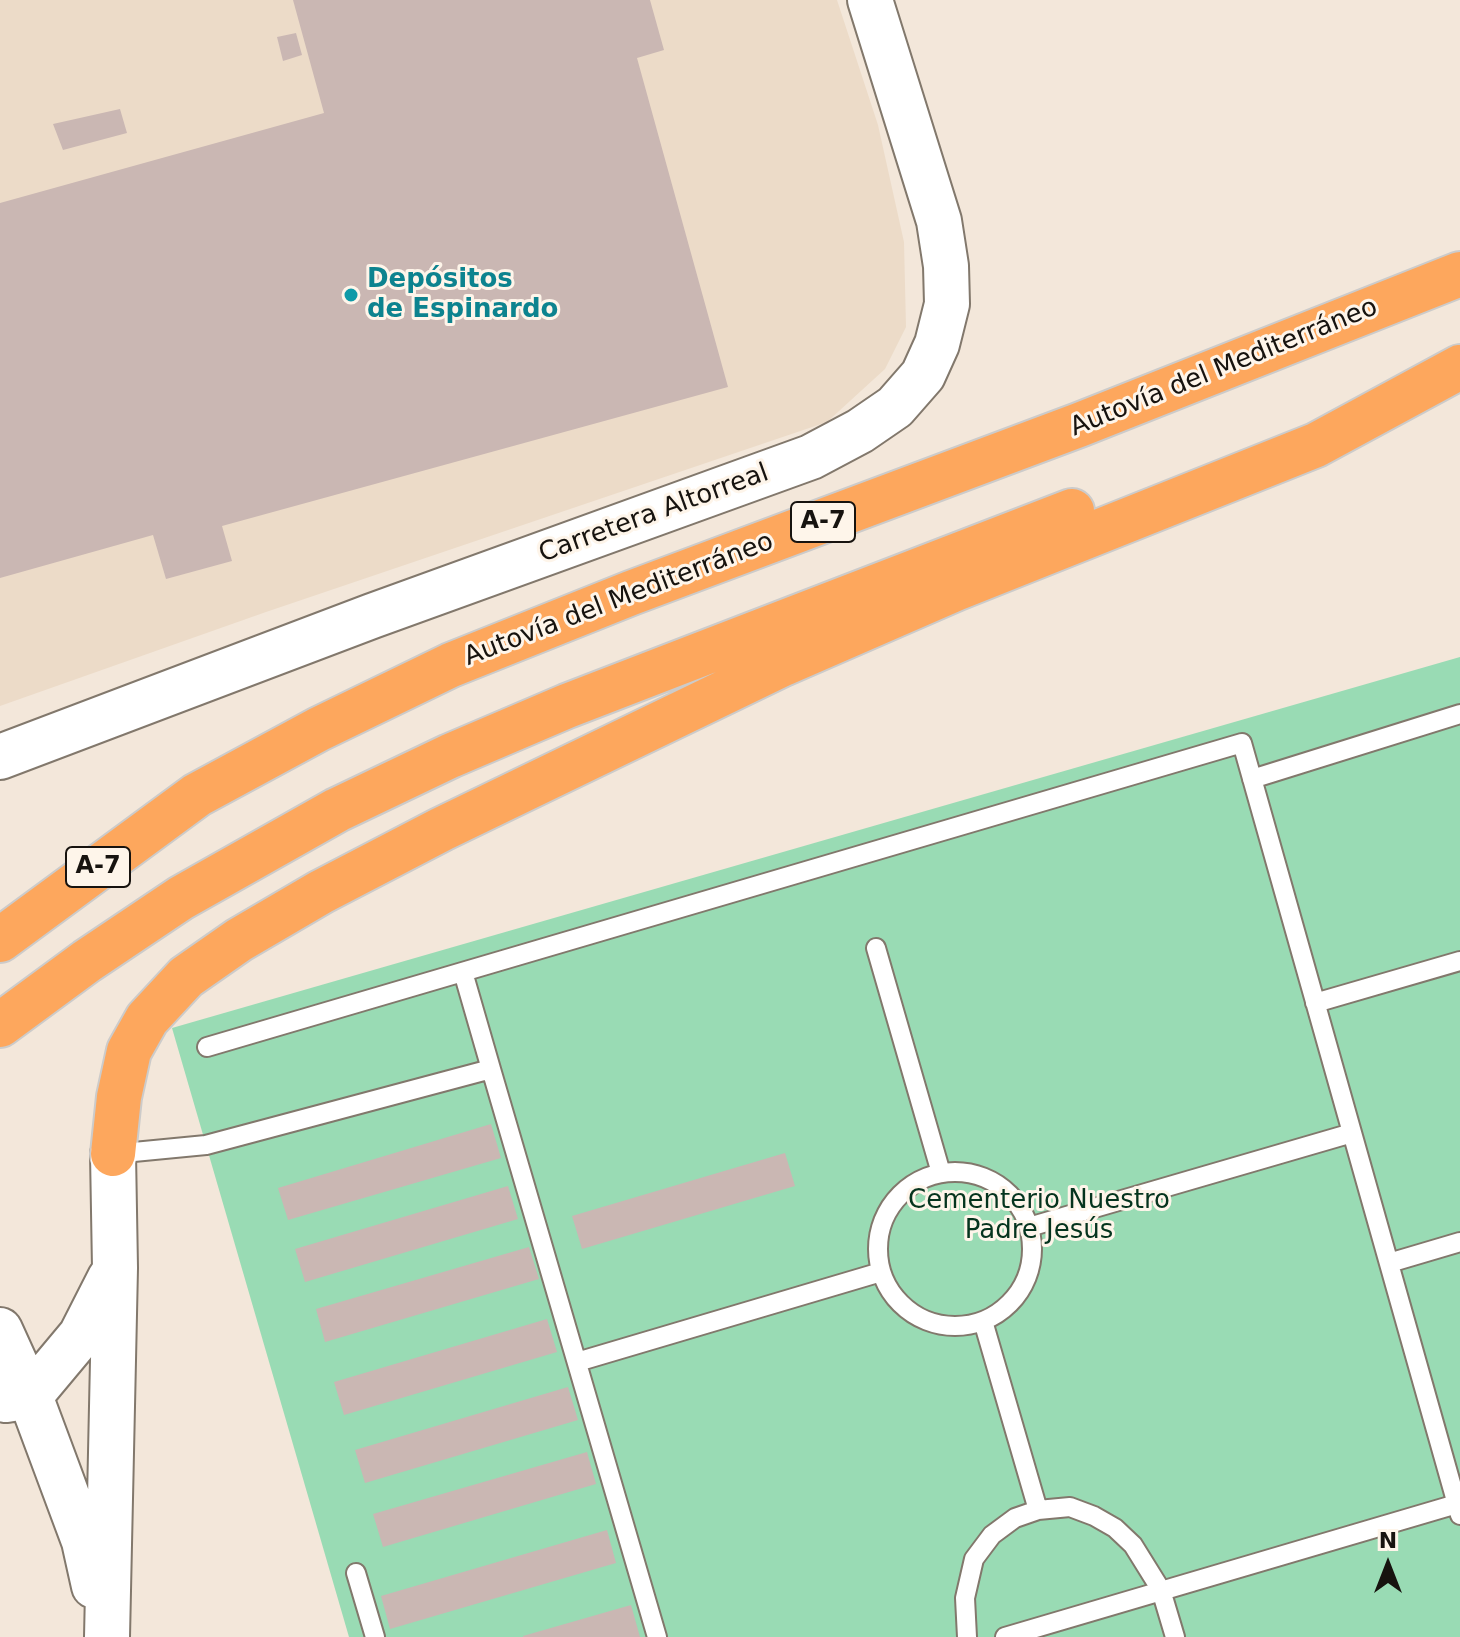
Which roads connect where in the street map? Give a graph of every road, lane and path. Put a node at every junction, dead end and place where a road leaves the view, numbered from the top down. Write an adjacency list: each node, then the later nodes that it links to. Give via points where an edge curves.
1 (870, 0): 5 (street, Carretera Altorreal, via 939,221 946,266 947,304 937,344 923,375 895,407 811,457)
2 (1460, 274): 7 (highway, Autovía del Mediterráneo / A-7, via 451,665)
3 (1460, 364): 14 (highway, A-7, via 681,661 450,756 337,810 181,898); 18 (highway, via 1316,445 955,589 783,664 442,829 266,924 186,977 147,1019 129,1051)
4 (1460, 714): 6 (lane)
5 (0, 757)
6 (1252, 779): 12 (lane, via 1242,743); 13 (lane)
7 (197, 795): 8 (highway); 9 (highway, Autovía del Mediterráneo / A-7)
8 (0, 907)
9 (0, 940)
10 (876, 948): 19 (lane)
11 (1460, 961): 13 (lane)
12 (463, 972): 15 (lane); 16 (lane)
13 (1315, 1003): 17 (lane)
14 (0, 1025)
15 (207, 1047)
16 (491, 1069): 18 (lane, via 206,1145); 27 (lane)
17 (1352, 1133): 20 (lane); 22 (lane)
18 (113, 1154): 23 (street)
19 (941, 1173): 20 (lane, via 985,1178 1005,1190); 24 (lane, via 917,1182 896,1199 883,1221)
20 (1029, 1227): 25 (lane, via 1033,1249 1019,1293 1004,1310)
21 (1460, 1242): 22 (lane)
22 (1389, 1263): 29 (lane)
23 (115, 1268): 28 (street, via 81,1335); 33 (street)
24 (881, 1272): 25 (lane, via 911,1313 934,1324); 27 (lane)
25 (983, 1321): 30 (lane)
26 (0, 1330): 28 (street)
27 (577, 1362): 35 (lane)
28 (15, 1398): 33 (street, via 84,1541)
29 (1459, 1507): 32 (lane)
30 (1038, 1510): 32 (lane, via 1070,1507 1115,1528 1133,1545); 36 (lane, via 992,1535 974,1559 965,1598)
31 (356, 1573): 34 (lane)
32 (1161, 1590): 37 (lane); 38 (lane)
33 (107, 1637)
34 (375, 1637)
35 (657, 1637)
36 (967, 1637)
37 (1005, 1637)
38 (1175, 1637)

